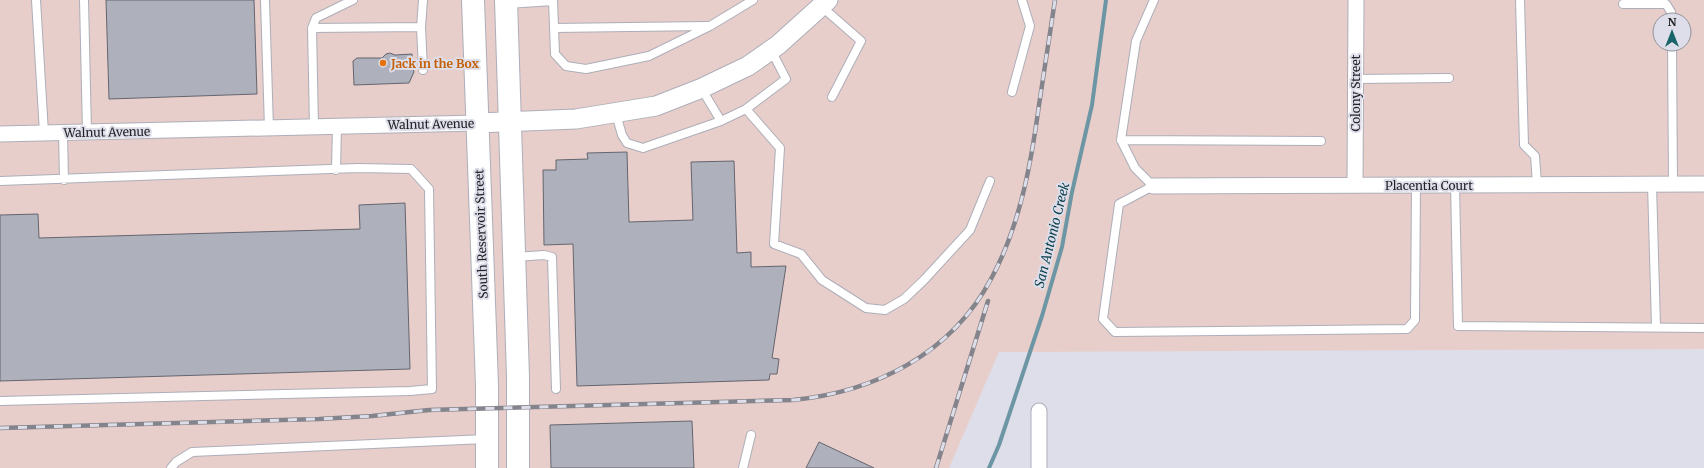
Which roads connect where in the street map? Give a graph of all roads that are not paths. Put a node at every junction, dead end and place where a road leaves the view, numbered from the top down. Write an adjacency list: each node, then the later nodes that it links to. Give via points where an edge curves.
1 (36, 0): 39 (lane)
2 (84, 0): 38 (lane)
3 (265, 0): 36 (lane)
4 (353, 0): 19 (lane, via 316,18)
5 (423, 0): 18 (lane)
6 (473, 0): 33 (main road, South Reservoir Street)
7 (553, 0): 13 (lane); 20 (lane)
8 (752, 0): 17 (lane)
9 (1022, 0): 27 (lane, via 1030,26)
10 (1154, 0): 41 (lane, via 1136,41)
11 (1356, 0): 25 (street, Colony Street)
12 (1520, 0): 47 (lane, via 1524,145 1535,156)
13 (506, 2): 32 (main road)
14 (824, 3): 21 (street, Walnut Avenue); 28 (lane, via 861,41)
15 (1623, 4): 16 (lane, via 1666,4)
16 (1671, 12)
17 (710, 26): 20 (lane); 20 (lane, via 649,56 586,69 566,66 555,54)
18 (421, 27): 19 (lane); 23 (lane)
19 (312, 28): 35 (lane)
20 (554, 28)
21 (771, 50): 26 (street, Walnut Avenue, via 748,66); 29 (lane, via 786,78)
22 (1672, 52): 49 (lane)
23 (423, 70)
24 (1449, 78): 25 (lane)
25 (1355, 79): 51 (street, Colony Street)
26 (701, 88): 30 (street, Walnut Avenue, via 656,106); 31 (lane)
27 (1012, 92)
28 (832, 97)
29 (746, 109): 31 (lane); 46 (lane, via 780,148 774,244 801,254 822,280 866,308 885,310 904,299 924,280 970,230)
30 (616, 114): 31 (lane, via 622,136 627,143 643,148); 32 (street, Walnut Avenue)
31 (721, 121)
32 (511, 122): 33 (street, Walnut Avenue); 55 (main road)
33 (477, 123): 34 (street, Walnut Avenue); 62 (main road, South Reservoir Street)
34 (337, 126): 35 (street, Walnut Avenue); 43 (lane)
35 (314, 127): 36 (street, Walnut Avenue)
36 (269, 128): 38 (street, Walnut Avenue)
37 (63, 132): 38 (street, Walnut Avenue); 39 (street, Walnut Avenue); 44 (lane)
38 (87, 132)
39 (44, 133): 40 (street, Walnut Avenue)
40 (0, 134)
41 (1121, 140): 42 (lane); 54 (lane, via 1135,168)
42 (1321, 141)
43 (336, 170): 44 (lane); 59 (lane, via 411,169 429,188 432,389)
44 (64, 180): 45 (lane)
45 (0, 181)
46 (990, 181)
47 (1537, 184): 48 (street, Placentia Court); 53 (street, Placentia Court)
48 (1652, 184): 49 (street, Placentia Court); 56 (lane)
49 (1673, 184): 50 (street, Placentia Court)
50 (1704, 184)
51 (1355, 185): 52 (street, Placentia Court); 54 (street, Placentia Court)
52 (1416, 185): 53 (street, Placentia Court); 54 (lane, via 1415,320 1407,329 1114,332 1103,319 1119,204)
53 (1455, 185): 56 (lane, via 1458,326)
54 (1153, 186)
55 (514, 257): 58 (lane, via 552,257); 65 (main road)
56 (1656, 327): 57 (lane)
57 (1704, 328)
58 (556, 389)
59 (0, 401)
60 (1039, 411): 67 (street)
61 (751, 435): 66 (lane)
62 (487, 439): 63 (lane, via 192,452); 64 (main road, South Reservoir Street)
63 (171, 468)
64 (487, 468)
65 (518, 468)
66 (743, 468)
67 (1039, 468)

